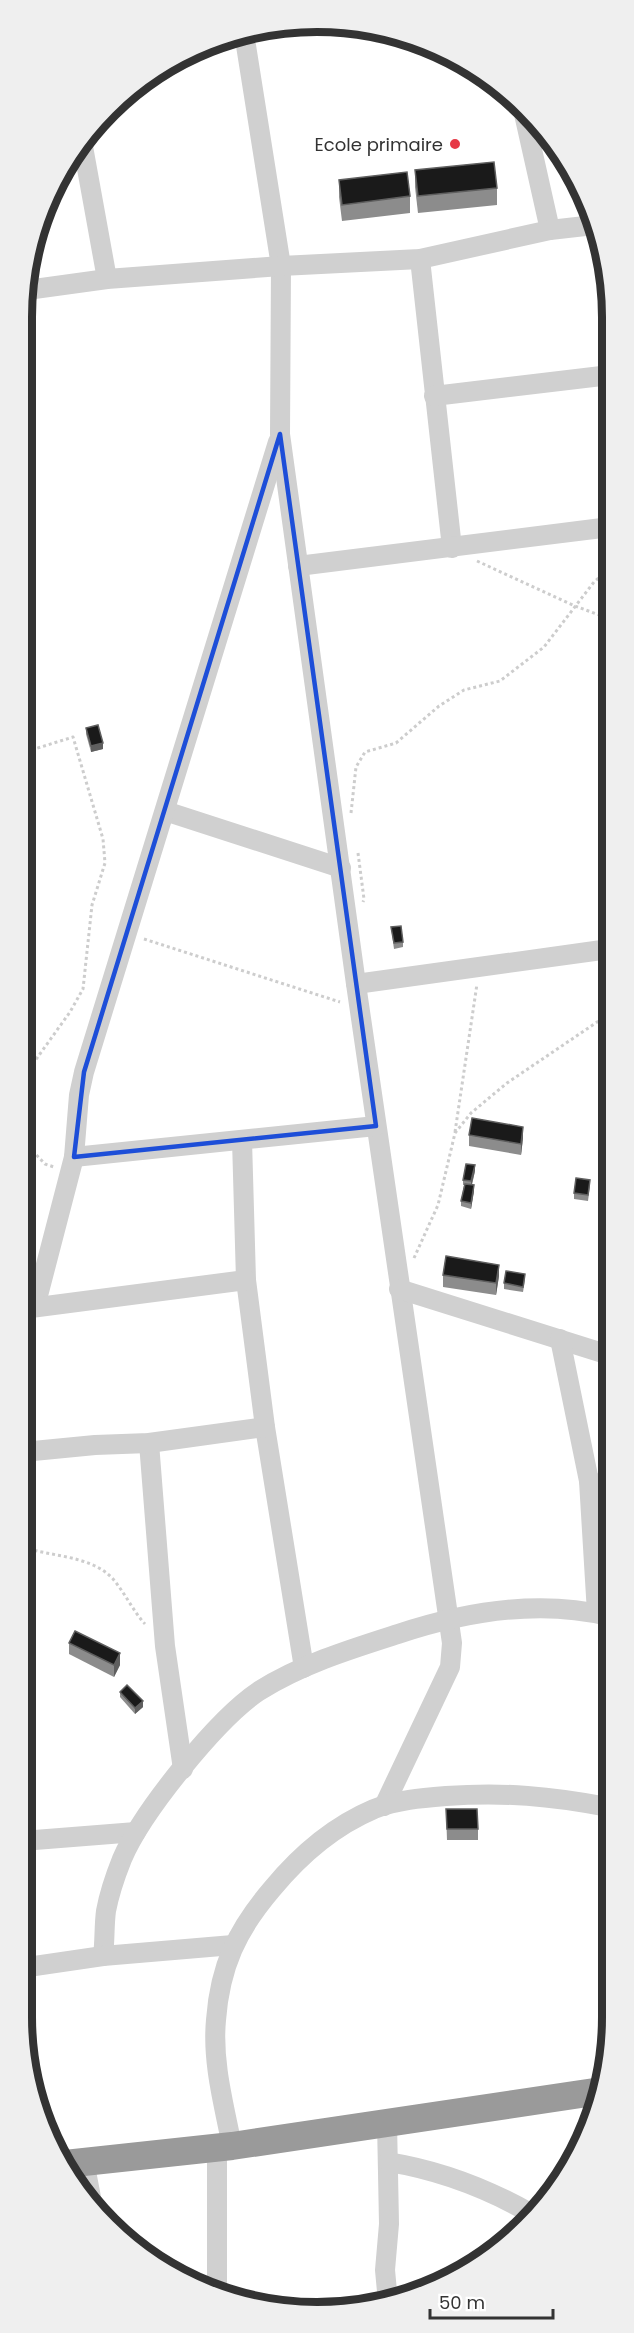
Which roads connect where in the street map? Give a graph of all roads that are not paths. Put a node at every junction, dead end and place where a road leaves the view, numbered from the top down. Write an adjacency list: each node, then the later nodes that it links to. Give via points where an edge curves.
1 (245, 41): 7 (street)
2 (526, 122): 5 (street)
3 (83, 154): 8 (street)
4 (587, 226): 5 (street)
5 (550, 230): 6 (street)
6 (420, 259): 7 (street); 11 (street)
7 (281, 267): 8 (street); 12 (street)
8 (107, 279): 9 (street)
9 (33, 289)
10 (602, 376): 11 (street)
11 (434, 396): 14 (street)
12 (280, 434): 15 (street); 16 (street)
13 (602, 528): 14 (street)
14 (452, 548): 15 (street)
15 (298, 566): 17 (street)
16 (165, 811): 17 (street); 22 (street, via 84,1072)
17 (340, 868): 19 (street)
18 (602, 950): 19 (street)
19 (356, 984): 20 (street)
20 (376, 1126): 21 (street); 24 (street)
21 (242, 1140): 22 (street); 23 (street)
22 (74, 1157): 25 (street)
23 (246, 1280): 26 (street); 29 (street)
24 (399, 1289): 27 (street); 35 (street)
25 (32, 1298)
26 (32, 1308)
27 (560, 1339): 28 (street); 32 (street)
28 (602, 1353)
29 (265, 1427): 30 (street); 36 (street)
30 (149, 1443): 31 (street); 37 (street, via 165,1646)
31 (32, 1451)
32 (589, 1480): 33 (street); 34 (street)
33 (602, 1485)
34 (602, 1614): 35 (street, via 524,1609)
35 (449, 1619): 36 (street); 38 (street, via 450,1667)
36 (304, 1668): 37 (street, via 243,1703)
37 (183, 1769): 40 (street)
38 (384, 1806): 39 (street, via 421,1798 486,1793); 42 (street, via 343,1824 305,1854 266,1896)
39 (602, 1806)
40 (136, 1832): 41 (street); 43 (street, via 122,1859 106,1910)
41 (32, 1840)
42 (233, 1945): 43 (street); 47 (street, via 216,2020)
43 (103, 1956): 44 (street)
44 (32, 1966)
45 (592, 2092): 46 (highway)
46 (387, 2122): 47 (highway); 48 (street)
47 (224, 2146): 49 (highway); 51 (street)
48 (388, 2162): 50 (street, via 440,2173); 52 (street)
49 (75, 2163)
50 (526, 2211)
51 (217, 2283)
52 (387, 2293)

